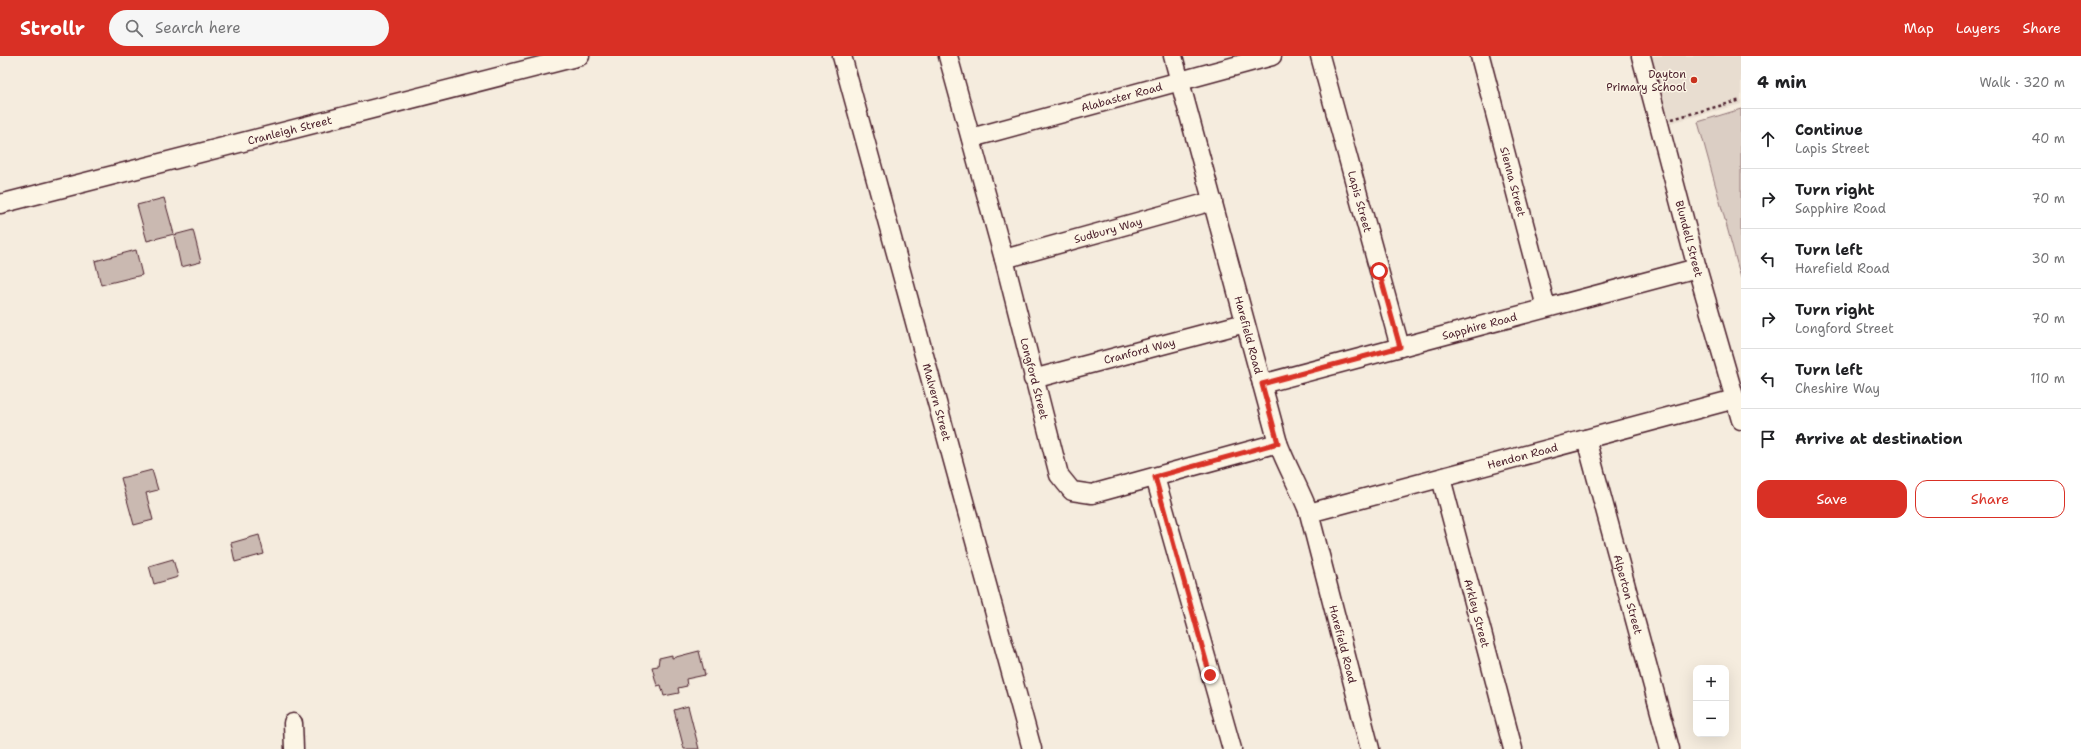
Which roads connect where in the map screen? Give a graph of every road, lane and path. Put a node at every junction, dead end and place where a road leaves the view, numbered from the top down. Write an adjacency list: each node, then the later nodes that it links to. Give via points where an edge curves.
1 (580, 56): 14 (street, Cranleigh Street)
2 (842, 56): 31 (street, Malvern Street)
3 (948, 56): 12 (street, Longford Street)
4 (1173, 56): 9 (street, Harefield Road)
5 (1272, 56): 9 (street, Alabaster Road)
6 (1320, 56): 19 (street, Lapis Street)
7 (1480, 56): 17 (street, Sienna Street)
8 (1641, 56): 16 (street, Blundell Street)
9 (1181, 82): 12 (street, Alabaster Road); 13 (street, Harefield Road)
10 (1741, 100): 11 (path)
11 (1671, 119)
12 (971, 138): 15 (street, Longford Street)
13 (1213, 201): 15 (street, Sudbury Way); 18 (street, Harefield Road)
14 (0, 204)
15 (1004, 259): 20 (street, Longford Street)
16 (1697, 268): 17 (street, Sapphire Road); 22 (street, Blundell Street)
17 (1546, 307): 19 (street, Sapphire Road)
18 (1245, 323): 20 (street, Cranford Way); 21 (street, Harefield Road)
19 (1400, 347): 21 (street, Sapphire Road)
20 (1033, 379): 26 (street, Longford Street, via 1059,474 1072,491 1092,494)
21 (1262, 384): 25 (street, Harefield Road)
22 (1735, 399): 23 (street, Blundell Street); 24 (street, Hendon Road)
23 (1741, 420)
24 (1586, 439): 27 (street, Hendon Road); 35 (street, Alperton Street)
25 (1278, 443): 26 (street, Longford Street); 28 (street, Harefield Road)
26 (1155, 477): 32 (street)
27 (1441, 478): 28 (street, Hendon Road); 34 (street, Arkley Street)
28 (1309, 513): 33 (street, Harefield Road)
29 (293, 723): 30 (street)
30 (294, 749)
31 (1032, 749)
32 (1232, 749)
33 (1370, 749)
34 (1513, 749)
35 (1670, 749)

